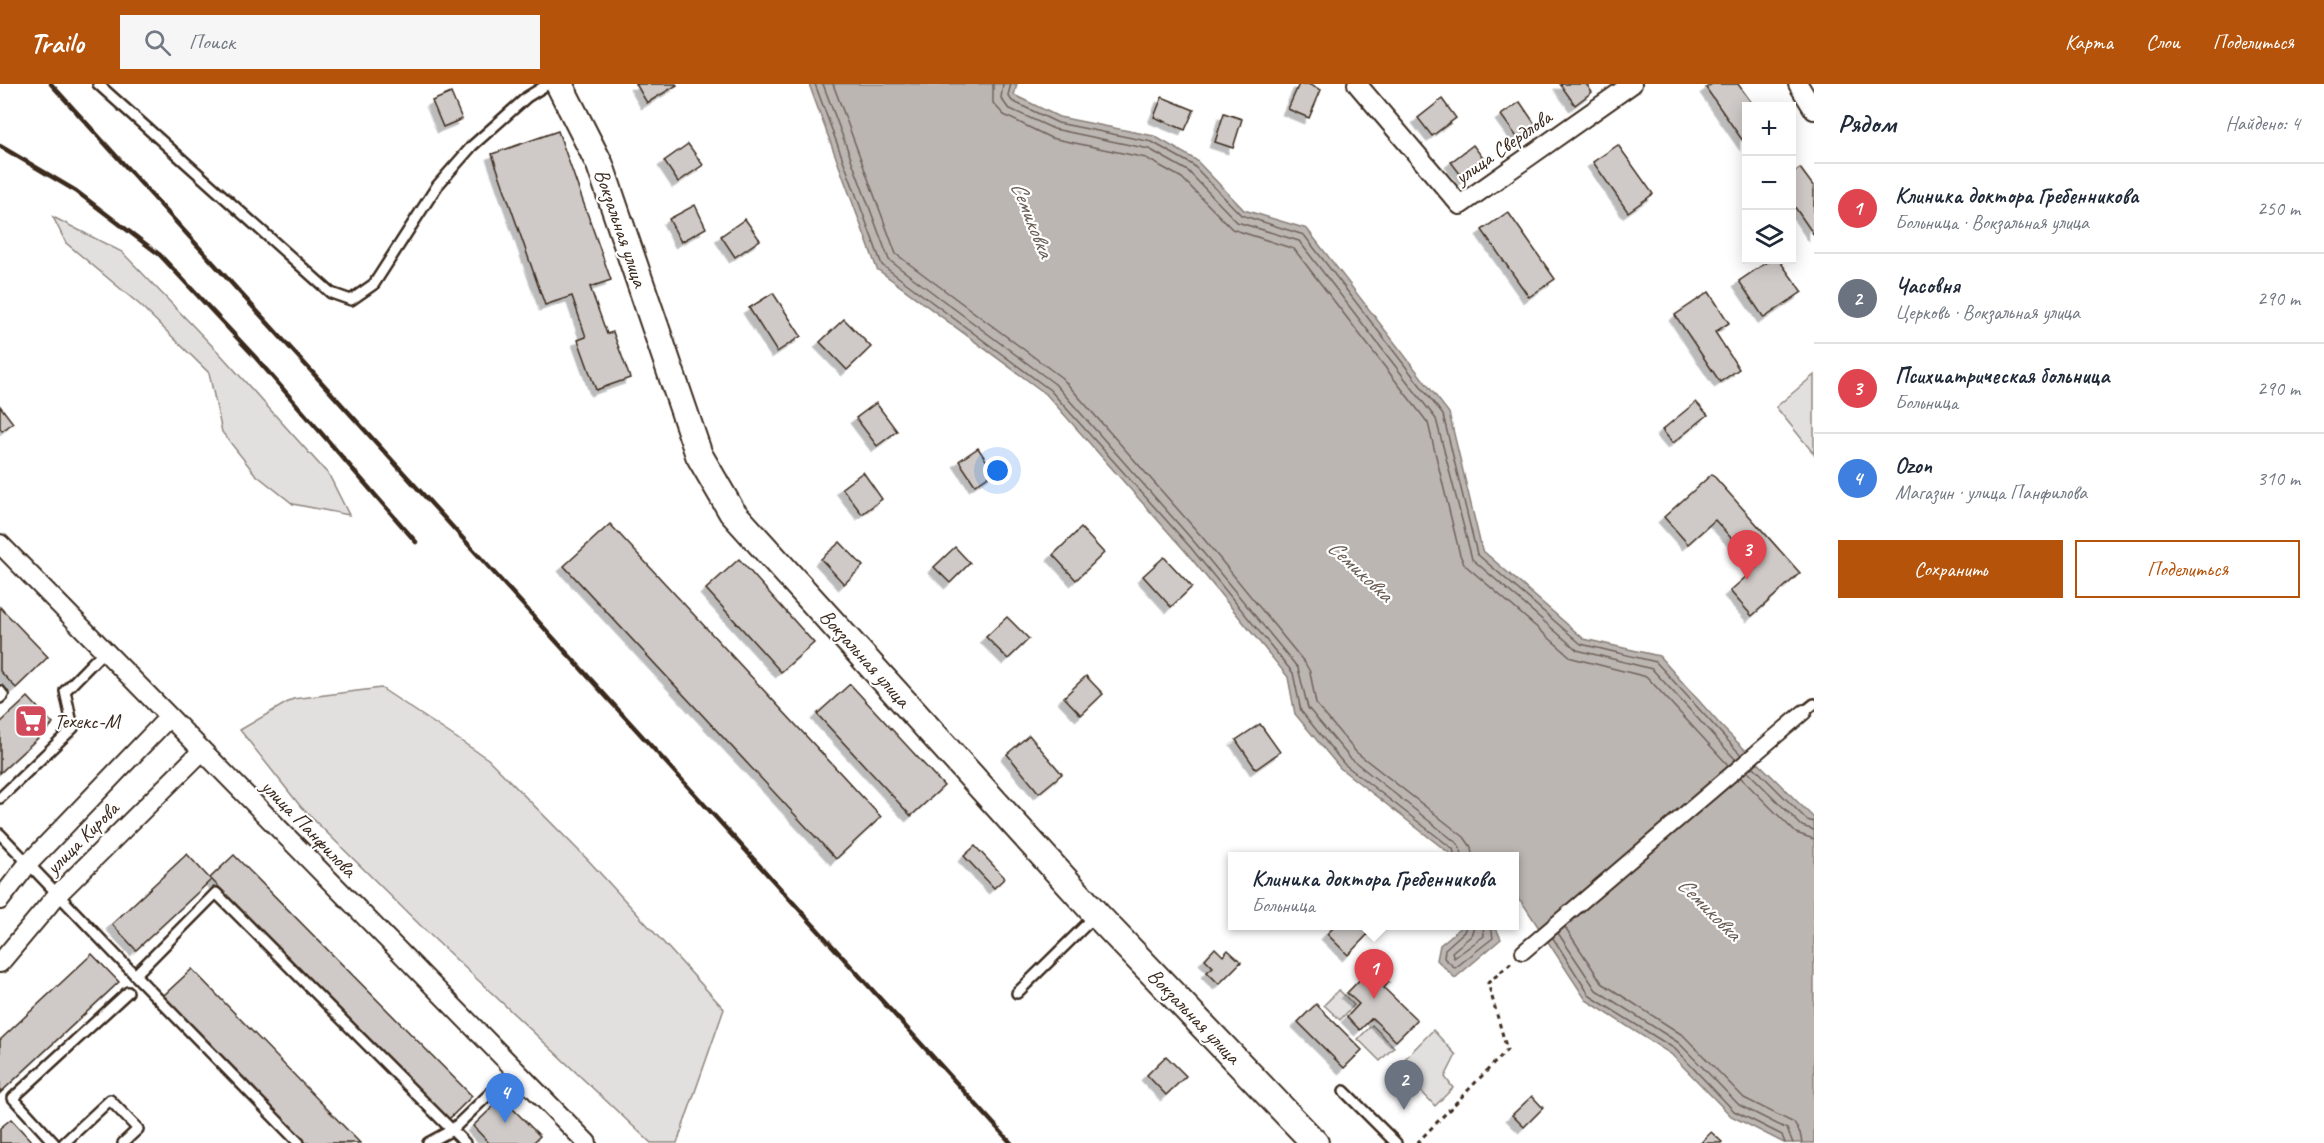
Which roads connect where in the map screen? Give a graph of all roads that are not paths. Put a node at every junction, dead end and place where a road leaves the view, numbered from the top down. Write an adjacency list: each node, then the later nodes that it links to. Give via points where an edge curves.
1 (98, 84): 2 (lane, via 331,293 351,300 374,284 437,186 471,146 527,97)
2 (548, 84)
3 (559, 84): 20 (main road, Вокзальная улица, via 600,165 699,455 732,512)
4 (1359, 84): 5 (street, улица Свердлова, via 1460,205)
5 (1632, 84)
6 (1798, 84): 7 (street)
7 (1814, 110)
8 (0, 544): 9 (street, улица Панфилова)
9 (104, 651): 13 (street, улица Панфилова); 15 (lane, via 65,691 73,728)
10 (0, 691): 11 (lane)
11 (0, 698)
12 (1809, 708): 21 (street)
13 (169, 717): 14 (street, улица Панфилова); 17 (street, улица Кирова)
14 (202, 751): 18 (street, улица Кирова); 26 (street, улица Панфилова)
15 (0, 798)
16 (0, 834): 17 (lane)
17 (27, 865): 18 (lane); 19 (street, улица Кирова)
18 (57, 895): 22 (street, улица Кирова); 23 (lane)
19 (0, 900)
20 (1097, 915): 25 (lane); 36 (main road, Вокзальная улица)
21 (1523, 952)
22 (0, 963)
23 (135, 975): 28 (lane, via 216,893); 32 (lane)
24 (128, 992): 29 (lane, via 13,1098)
25 (1017, 993)
26 (514, 1070): 28 (lane); 35 (street, улица Панфилова)
27 (1344, 1091): 37 (lane)
28 (452, 1130): 33 (lane); 34 (lane)
29 (54, 1143)
30 (64, 1143): 31 (lane, via 110,1100 138,1129)
31 (123, 1143)
32 (299, 1143)
33 (428, 1143)
34 (465, 1143)
35 (587, 1143)
36 (1315, 1143)
37 (1396, 1143)

